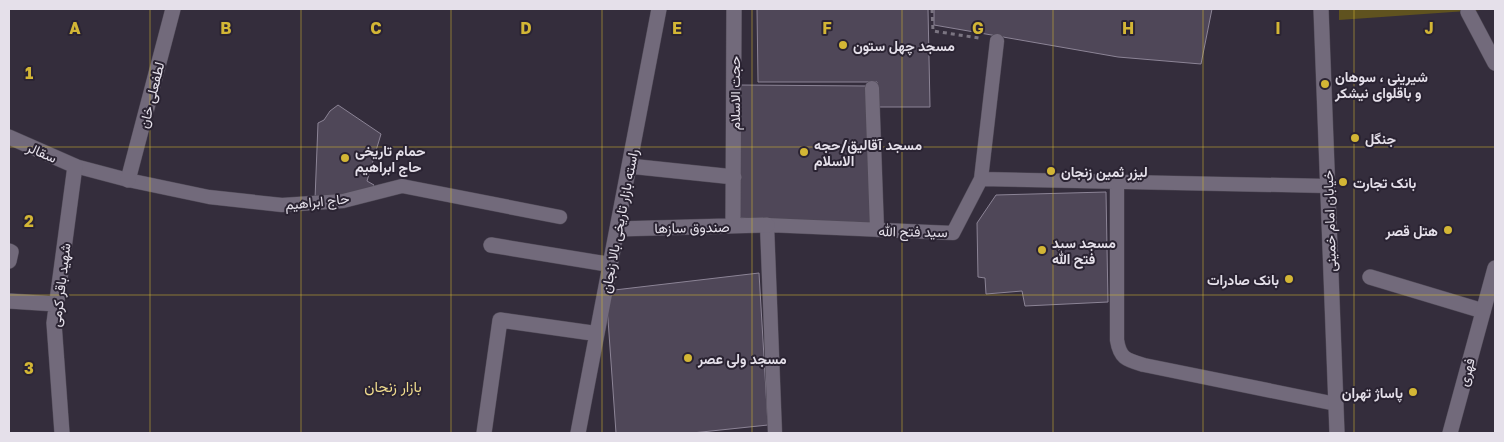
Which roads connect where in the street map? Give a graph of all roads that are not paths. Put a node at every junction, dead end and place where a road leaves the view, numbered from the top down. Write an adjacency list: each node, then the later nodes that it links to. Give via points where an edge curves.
1 (173, 9): 14 (street, لطفعلی خان)
2 (659, 9): 11 (street, راسته بازار تاریخی بالا زنجان)
3 (734, 9): 12 (street, حجت الاسلام)
4 (1321, 9): 16 (street, خیابان امام خمینی)
5 (1468, 12): 7 (street)
6 (997, 41): 13 (lane)
7 (1495, 64)
8 (872, 88): 21 (lane)
9 (9, 137): 10 (street, سقالر)
10 (75, 166): 14 (lane, حاج ابراهیم); 29 (street, شهید باقر کرمی)
11 (629, 166): 12 (street); 20 (street, راسته بازار تاریخی بالا زنجان)
12 (734, 177): 19 (street, حجت الاسلام)
13 (981, 179): 15 (lane); 21 (lane, سید فتح الله, via 953,233)
14 (128, 180): 17 (lane, حاج ابراهیم, via 209,197 282,205 343,201 402,186)
15 (1117, 181): 16 (lane); 32 (lane, via 1117,340 1126,359)
16 (1327, 186): 32 (street, خیابان امام خمینی)
17 (560, 217)
18 (767, 225): 19 (street, صندوق سازها); 21 (lane, سید فتح الله); 36 (lane)
19 (733, 226): 20 (street, صندوق سازها)
20 (618, 229): 35 (street, راسته بازار تاریخی بالا زنجان)
21 (877, 230)
22 (492, 245): 25 (street)
23 (9, 252): 24 (street)
24 (9, 261)
25 (606, 264)
26 (1495, 268): 30 (street, فهری)
27 (1370, 278): 30 (street)
28 (9, 301): 29 (street)
29 (56, 304): 33 (street, شهید باقر کرمی, via 54,323)
30 (1482, 311): 38 (street, فهری)
31 (592, 333): 34 (street, via 500,320)
32 (1336, 404): 37 (street, خیابان امام خمینی)
33 (62, 433)
34 (484, 433)
35 (578, 433)
36 (775, 433)
37 (1337, 433)
38 (1450, 433)

